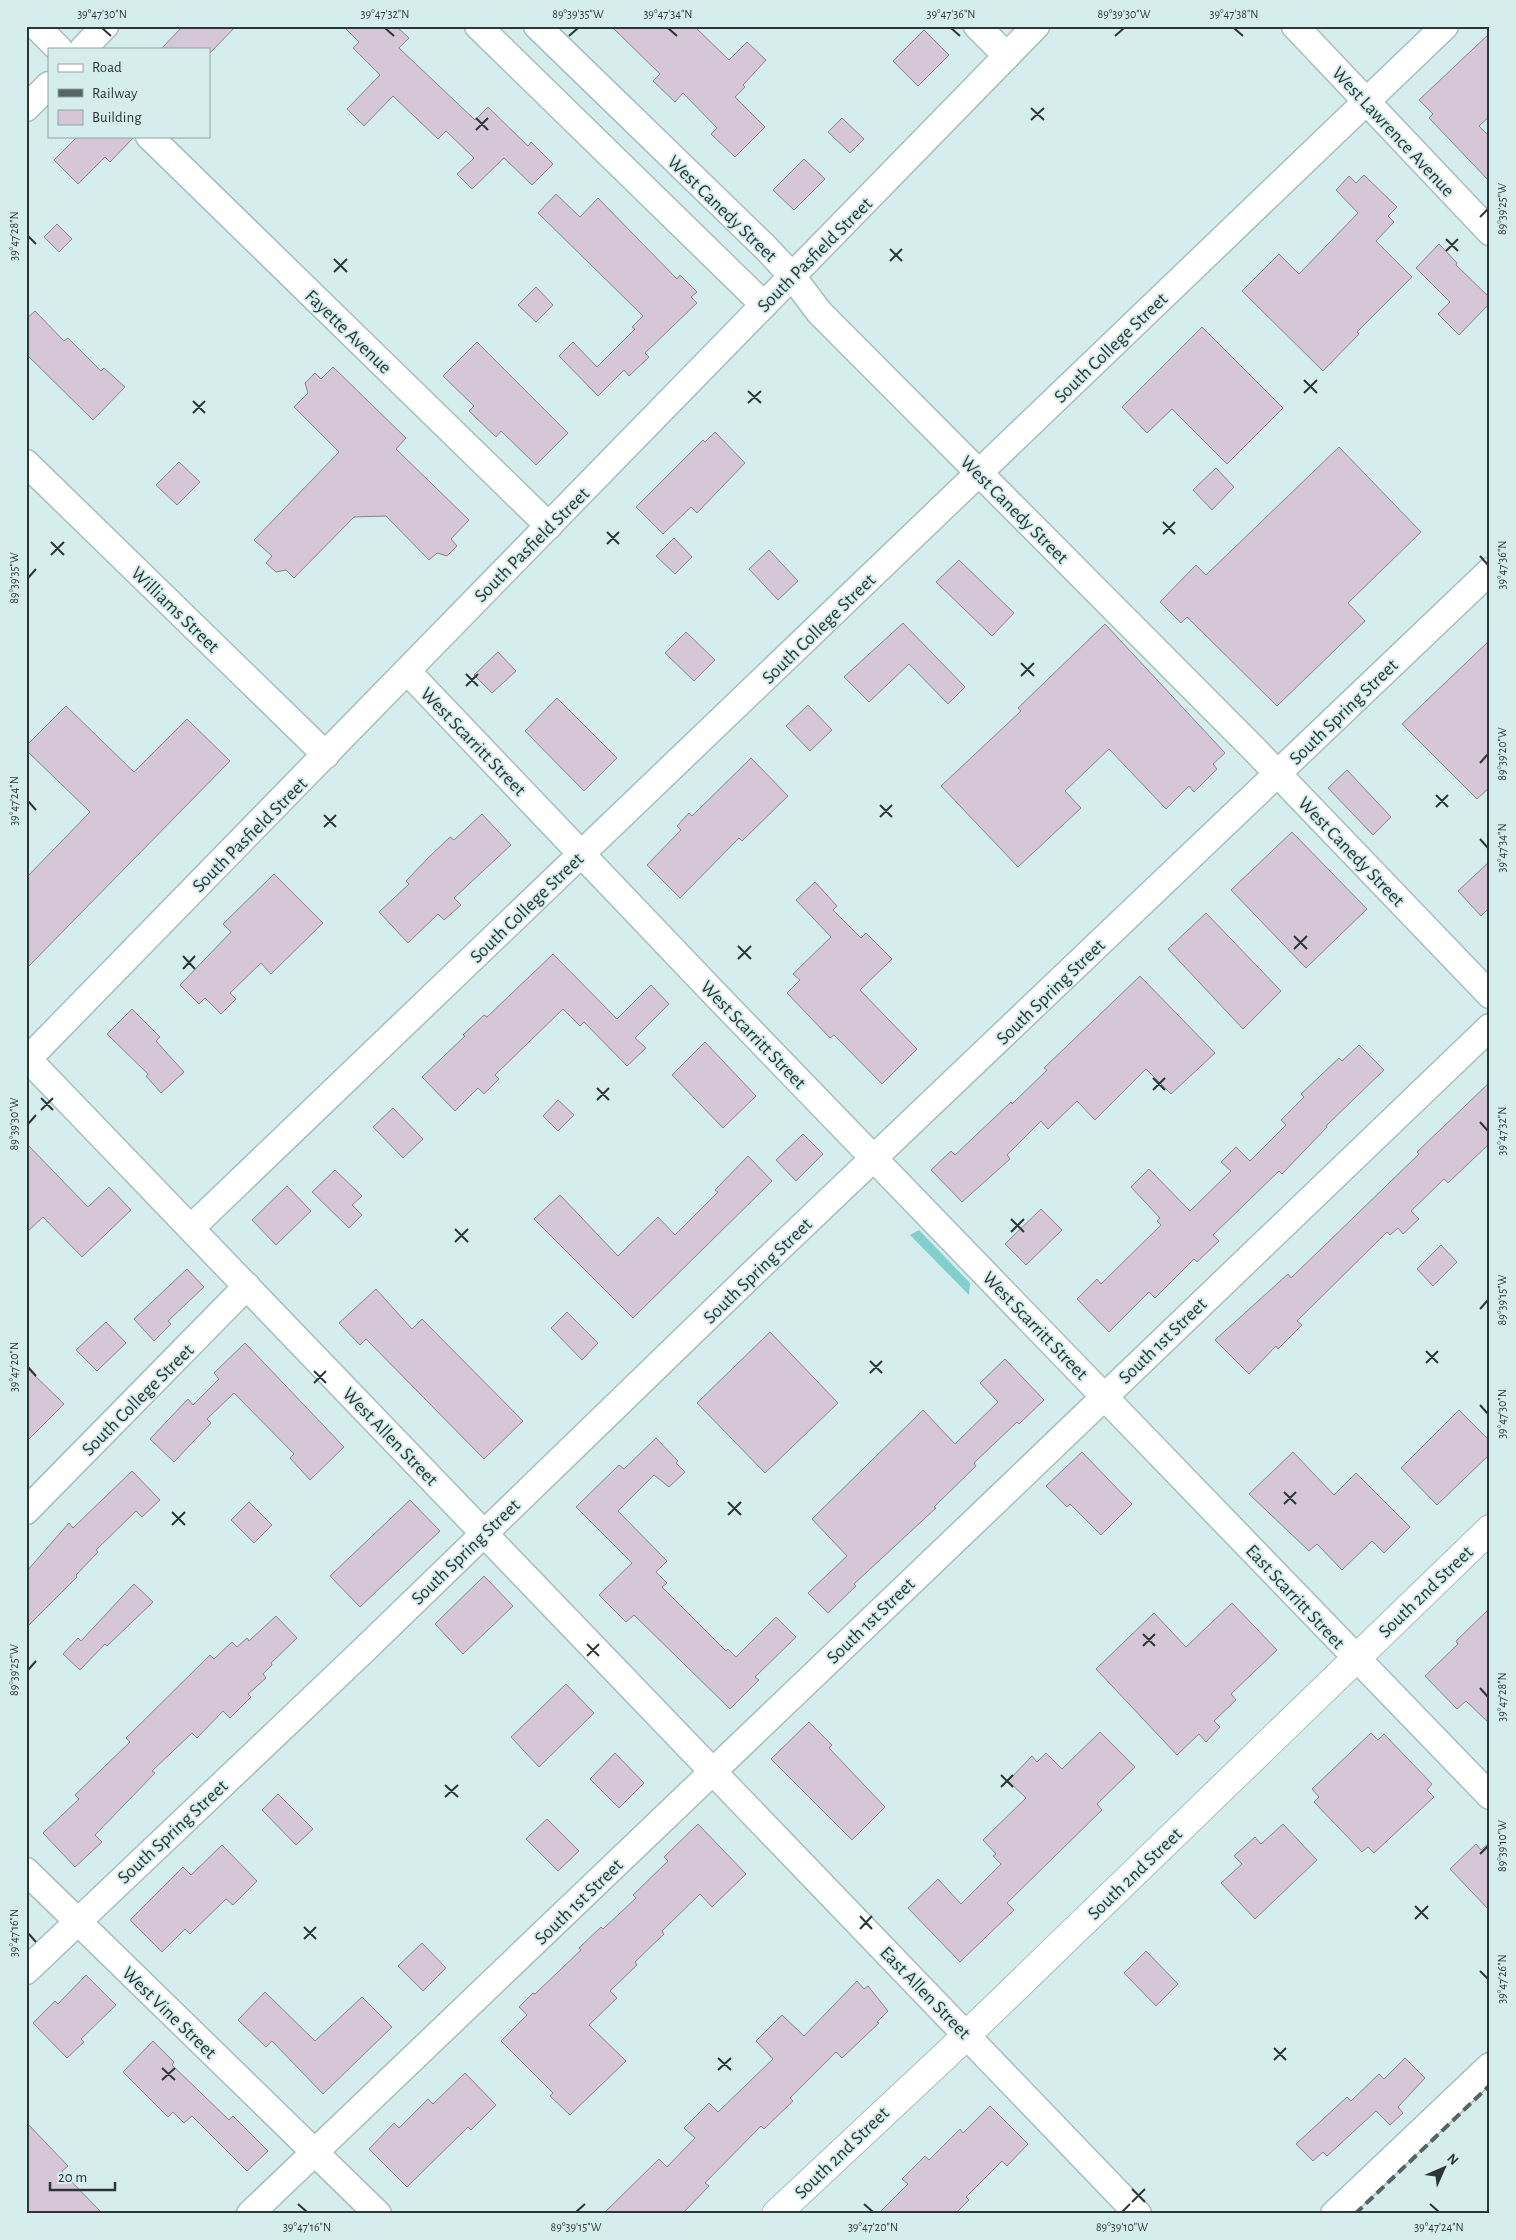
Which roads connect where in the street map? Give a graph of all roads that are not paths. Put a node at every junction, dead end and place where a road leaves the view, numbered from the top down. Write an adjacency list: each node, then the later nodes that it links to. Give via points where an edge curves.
1 (36, 26): 9 (street)
2 (105, 26): 10 (street)
3 (478, 26): 18 (street)
4 (537, 26): 17 (street, West Canedy Street)
5 (977, 26): 11 (street)
6 (1036, 26): 11 (street, South Pasfield Street)
7 (1445, 26): 13 (street, South College Street)
8 (1295, 28): 13 (street, West Lawrence Avenue)
9 (58, 48)
10 (84, 48)
11 (1007, 56): 17 (street, South Pasfield Street)
12 (48, 86): 14 (street)
13 (1367, 102): 16 (street, West Lawrence Avenue); 20 (street, South College Street)
14 (26, 108)
15 (151, 138): 21 (street, Fayette Avenue)
16 (1490, 232)
17 (792, 276): 18 (street, South Pasfield Street); 20 (street, West Canedy Street, via 819,312)
18 (764, 305): 21 (street, South Pasfield Street)
19 (26, 463): 24 (street, Williams Street)
20 (978, 472): 25 (street, West Canedy Street); 26 (street, South College Street)
21 (549, 526): 23 (street, South Pasfield Street)
22 (1490, 571): 25 (street, South Spring Street)
23 (407, 671): 24 (street, South Pasfield Street); 26 (street, West Scarritt Street)
24 (326, 755): 29 (street, South Pasfield Street)
25 (1278, 773): 27 (street, West Canedy Street); 30 (street, South Spring Street)
26 (581, 854): 30 (street, West Scarritt Street); 31 (street, South College Street)
27 (1490, 995)
28 (1490, 1027): 33 (street, South 1st Street)
29 (27, 1059): 31 (street, West Allen Street)
30 (874, 1160): 33 (street, West Scarritt Street); 36 (street, South Spring Street)
31 (191, 1228): 32 (street, West Allen Street)
32 (247, 1286): 34 (street, South College Street); 36 (street, West Allen Street)
33 (1104, 1395): 37 (street, East Scarritt Street); 38 (street, South 1st Street)
34 (26, 1511)
35 (1490, 1529): 37 (main road, South 2nd Street)
36 (485, 1533): 38 (street, West Allen Street); 41 (street, South Spring Street)
37 (1356, 1659): 39 (street, East Scarritt Street); 43 (main road, South 2nd Street)
38 (714, 1771): 43 (street, East Allen Street); 45 (street, South 1st Street)
39 (1490, 1796)
40 (26, 1871): 41 (street, West Vine Street)
41 (77, 1921): 42 (street, South Spring Street); 45 (street, West Vine Street)
42 (26, 1971)
43 (967, 2034): 48 (main road, South 2nd Street); 49 (street, East Allen Street)
44 (1490, 2066): 50 (street)
45 (315, 2153): 46 (street, South 1st Street); 47 (street, West Vine Street)
46 (250, 2214)
47 (378, 2214)
48 (776, 2214)
49 (1138, 2214)
50 (1334, 2214)

